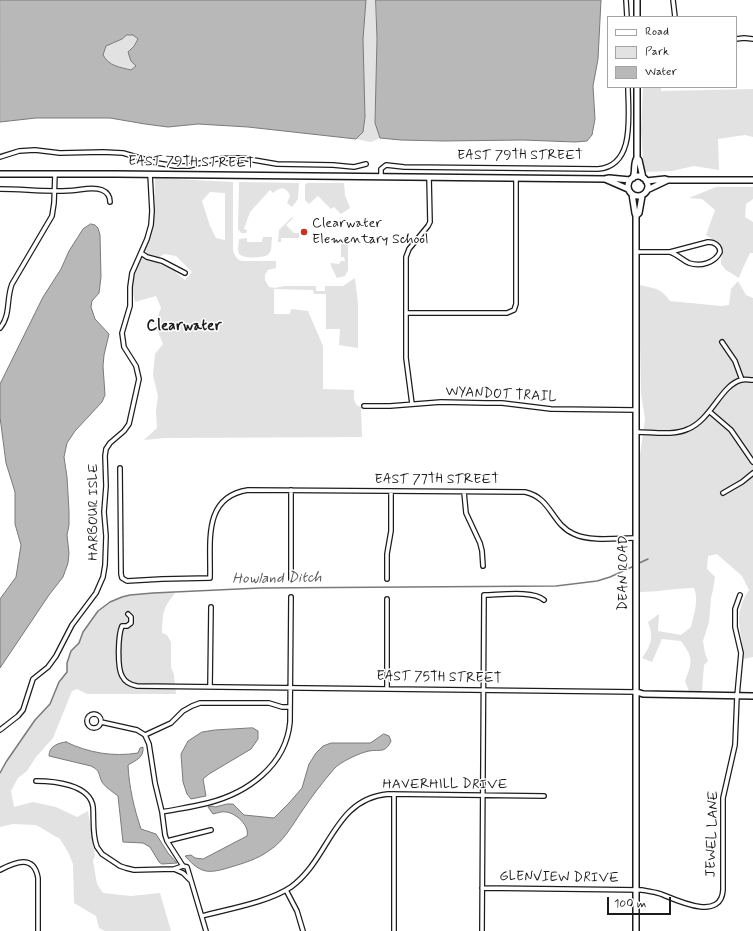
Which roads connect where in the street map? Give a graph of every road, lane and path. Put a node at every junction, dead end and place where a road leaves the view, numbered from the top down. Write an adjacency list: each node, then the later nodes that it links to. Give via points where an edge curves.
1 (626, 0): 4 (street)
2 (637, 0): 5 (street)
3 (673, 0): 6 (street)
4 (627, 16)
5 (637, 16)
6 (675, 16)
7 (737, 39): 8 (street)
8 (753, 39)
9 (628, 88): 17 (street, EAST 79TH STREET, via 627,142 624,152 610,166 600,169 386,165 382,169)
10 (637, 88): 12 (street)
11 (0, 157): 13 (street, via 19,151 37,150 60,153 123,153 175,166 232,158 277,164 354,167)
12 (637, 158): 21 (street, via 635,173); 22 (street)
13 (366, 164)
14 (0, 174): 15 (street, EAST 79TH STREET)
15 (55, 174): 16 (street, EAST 79TH STREET); 28 (street)
16 (150, 174): 17 (street, EAST 79TH STREET); 33 (street, HARBOUR ISLE, via 152,219 149,235)
17 (381, 177): 18 (street, EAST 79TH STREET)
18 (430, 177): 19 (street, EAST 79TH STREET); 37 (street, via 430,222 406,256)
19 (516, 178): 20 (street, EAST 79TH STREET); 37 (street, via 516,304 513,310 507,313)
20 (605, 179): 21 (street, EAST 79TH STREET); 26 (street, EAST 79TH STREET)
21 (631, 179): 22 (street); 26 (street)
22 (645, 179): 23 (street); 27 (street)
23 (668, 180): 24 (street); 27 (street)
24 (753, 180)
25 (0, 189): 28 (street)
26 (628, 189): 29 (street)
27 (648, 190): 30 (street)
28 (55, 192): 31 (street, via 100,190 107,194); 38 (street, via 52,216 12,284 7,317)
29 (632, 194): 30 (street); 32 (street, DEAN ROAD)
30 (642, 196): 32 (street, DEAN ROAD)
31 (110, 202)
32 (636, 216): 34 (street, DEAN ROAD)
33 (141, 252): 36 (street); 73 (street, HARBOUR ISLE, via 132,273 130,306 122,335 126,350 136,366 138,379 129,424 124,432 110,443 105,454 106,536 105,570 102,581 94,596 74,621 58,654 48,667 33,679 23,710)
34 (636, 252): 35 (street); 44 (street, DEAN ROAD)
35 (670, 252): 35 (street, via 700,265 714,260 720,250 716,244 708,242)
36 (184, 273)
37 (406, 313): 42 (street, via 406,358)
38 (0, 328)
39 (722, 342): 40 (street, via 735,361)
40 (742, 380): 41 (street); 45 (street, via 725,392)
41 (753, 380)
42 (412, 404): 43 (street, WYANDOT TRAIL); 44 (street, WYANDOT TRAIL, via 491,403 551,409)
43 (364, 406)
44 (636, 410): 46 (street, DEAN ROAD)
45 (710, 412): 46 (street, via 697,424 683,431); 47 (street, via 730,430)
46 (636, 432): 54 (street, DEAN ROAD)
47 (753, 462)
48 (120, 468): 50 (street, EAST 77TH STREET, via 120,564 122,578 130,582 210,578 211,524 216,510 223,501 241,491)
49 (753, 472): 53 (street)
50 (291, 490): 51 (street, EAST 77TH STREET); 56 (street)
51 (392, 491): 52 (street, EAST 77TH STREET); 57 (street)
52 (464, 492): 54 (street, EAST 77TH STREET, via 531,494 542,500 562,526 574,534 589,538); 55 (street, via 467,515 482,548)
53 (723, 493)
54 (636, 538): 68 (street, DEAN ROAD)
55 (483, 566)
56 (290, 579)
57 (387, 579)
58 (740, 595): 69 (street, JEWEL LANE, via 735,609 735,627 741,653)
59 (290, 597): 65 (street)
60 (387, 599): 66 (street)
61 (544, 600): 67 (street, via 526,594 484,595)
62 (212, 607): 64 (street)
63 (128, 614): 64 (street, EAST 75TH STREET, via 132,617 131,623 122,626 119,638 120,672 126,681 137,686)
64 (210, 687): 65 (street, EAST 75TH STREET)
65 (290, 688): 66 (street, EAST 75TH STREET); 71 (street)
66 (386, 689): 67 (street, EAST 75TH STREET)
67 (483, 691): 68 (street, EAST 75TH STREET); 77 (street)
68 (637, 692): 69 (street, EAST 75TH STREET); 88 (street, DEAN ROAD)
69 (737, 696): 70 (street, EAST 75TH STREET); 89 (street, JEWEL LANE, via 735,749 723,798 722,897)
70 (753, 696)
71 (290, 706): 74 (street, via 282,707 269,703 200,703 188,707 171,723); 79 (street, via 289,731 285,745 276,761 264,774 220,799)
72 (101, 722): 74 (street)
73 (0, 730)
74 (145, 734): 79 (street)
75 (36, 780): 83 (street, via 62,783 87,795 93,806 97,847 114,862 134,870)
76 (394, 794): 77 (street, HAVERHILL DRIVE); 87 (street, HAVERHILL DRIVE, via 370,797 350,810 308,870); 94 (street)
77 (482, 795): 78 (street, HAVERHILL DRIVE); 86 (street)
78 (544, 796)
79 (162, 812): 81 (street)
80 (212, 830): 81 (street)
81 (167, 841): 82 (street)
82 (184, 866): 83 (street); 85 (street, via 187,867)
83 (174, 869): 85 (street)
84 (0, 870): 91 (street, via 14,862 23,862 33,867 38,875)
85 (190, 880): 90 (street)
86 (482, 888): 88 (street, GLENVIEW DRIVE); 95 (street)
87 (286, 890): 90 (street, HAVERHILL DRIVE, via 264,900); 93 (street, via 297,911)
88 (636, 890): 89 (street, GLENVIEW DRIVE, via 658,893 680,903 695,906 711,906); 96 (street, DEAN ROAD)
89 (718, 902)
90 (202, 916): 92 (street)
91 (38, 931)
92 (206, 931)
93 (303, 931)
94 (394, 931)
95 (482, 931)
96 (636, 931)

